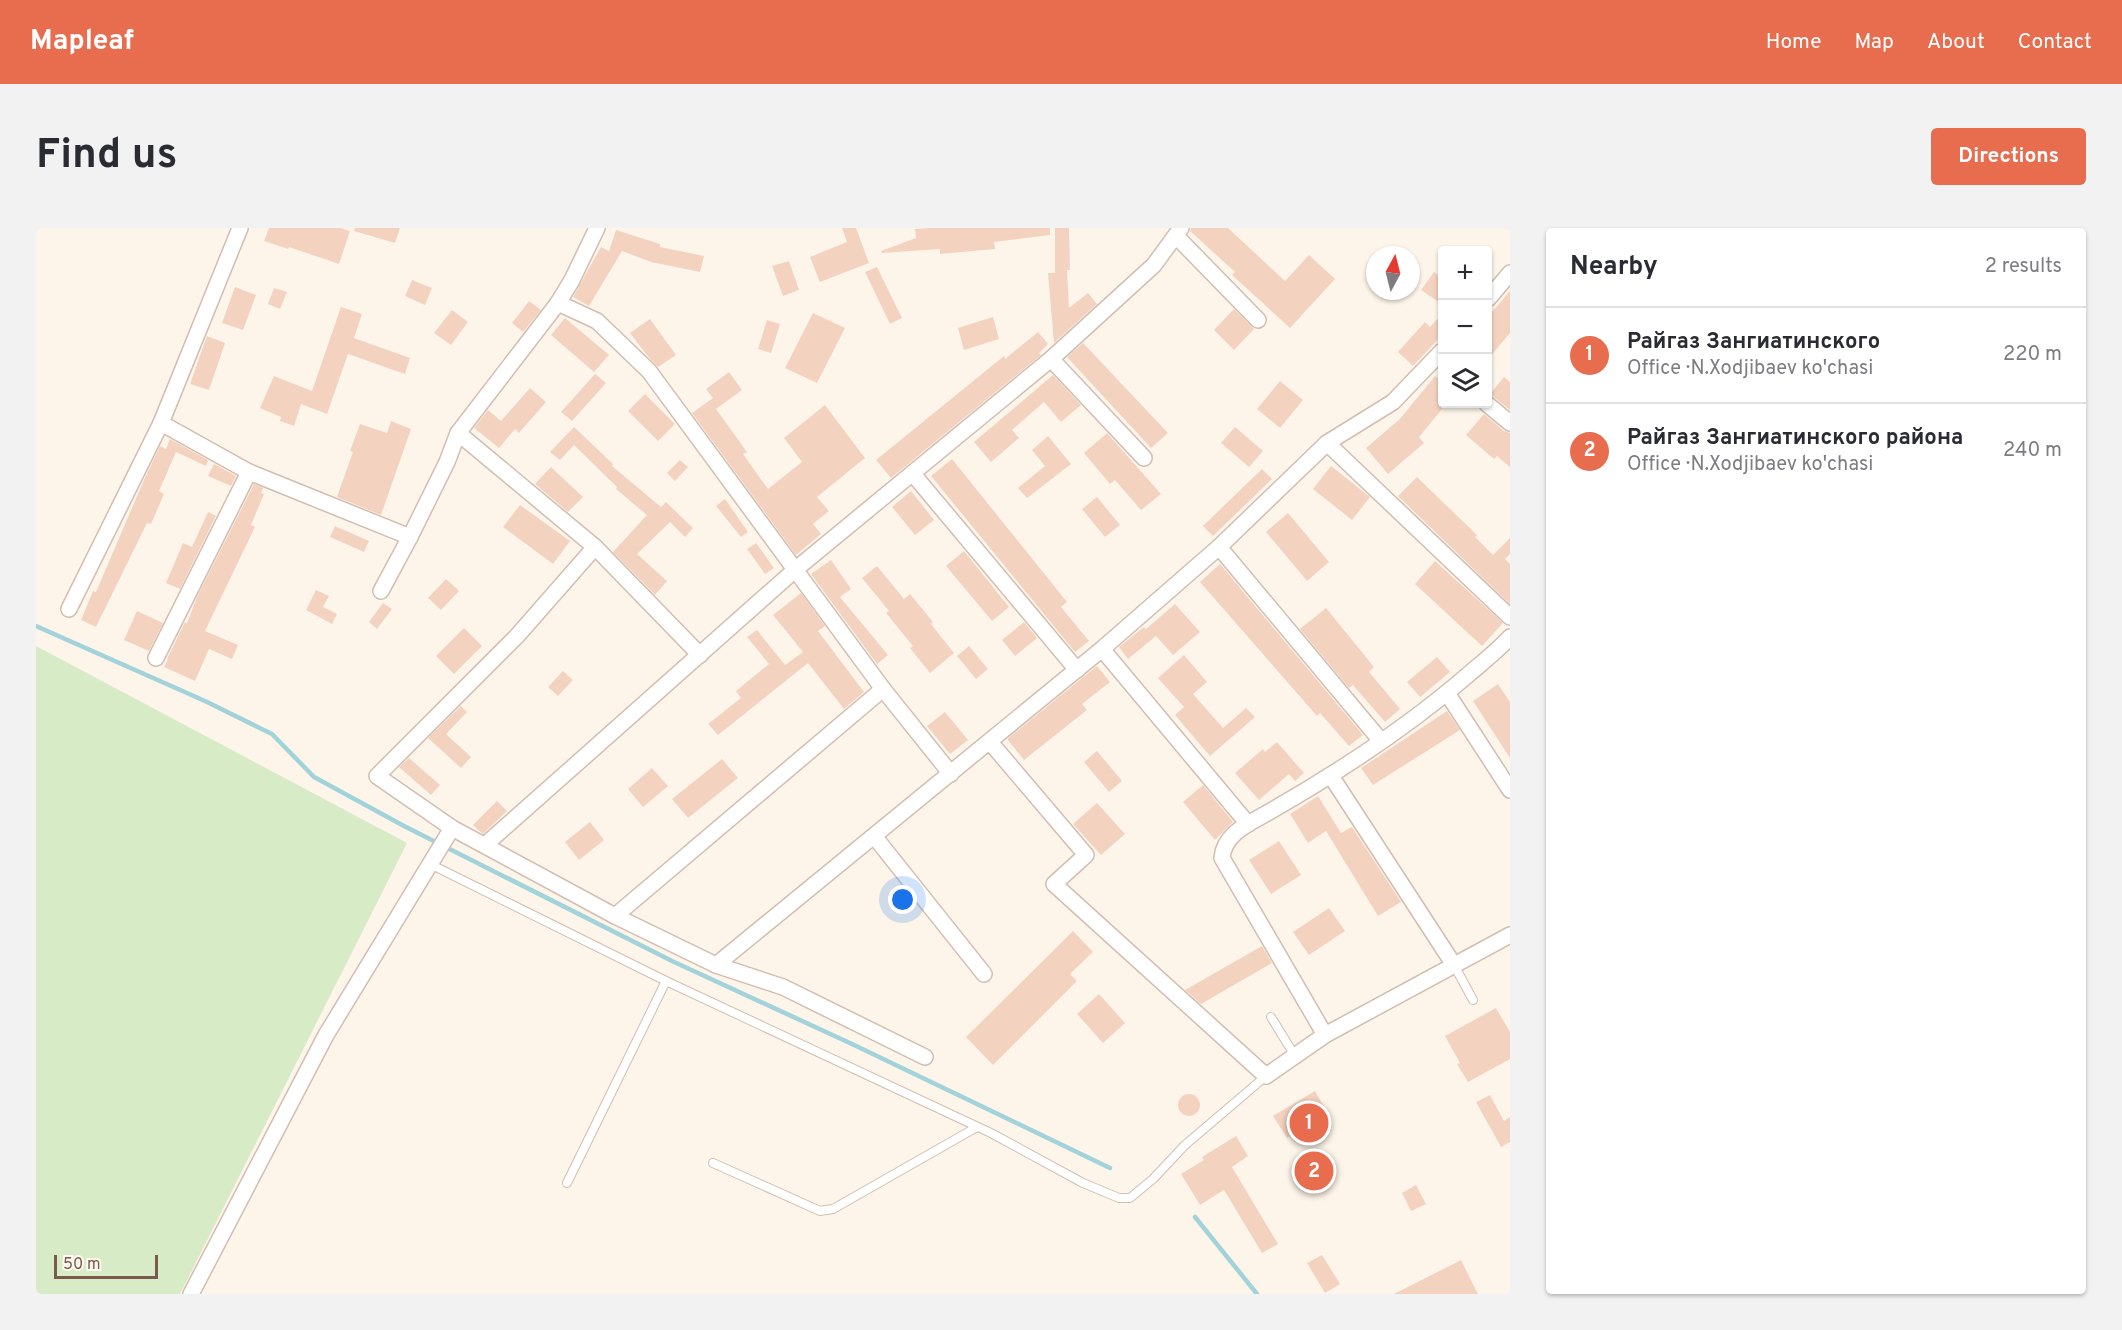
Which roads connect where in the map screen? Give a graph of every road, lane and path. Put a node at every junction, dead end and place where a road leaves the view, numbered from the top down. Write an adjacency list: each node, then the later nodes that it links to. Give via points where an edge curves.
1 (240, 228): 11 (street)
2 (597, 228): 6 (street)
3 (1178, 232): 7 (street); 8 (street, via 1154,265)
4 (1510, 273): 5 (street)
5 (1492, 294)
6 (558, 303): 13 (street); 21 (street, via 597,321 649,371)
7 (1258, 320)
8 (1051, 359): 15 (street); 17 (street)
9 (1438, 361): 14 (street, via 1393,402)
10 (1492, 408): 12 (street)
11 (161, 423): 16 (street); 23 (street)
12 (1510, 423)
13 (458, 434): 18 (street); 19 (street)
14 (1327, 443): 20 (street); 24 (street)
15 (1144, 458)
16 (249, 472): 18 (street); 28 (street)
17 (913, 474): 21 (street); 29 (street)
18 (410, 537): 22 (street)
19 (595, 547): 27 (street); 39 (street, via 517,636 377,776)
20 (1219, 547): 26 (street); 32 (street)
21 (796, 570): 27 (street); 30 (street)
22 (381, 591)
23 (69, 609)
24 (1510, 617)
25 (1510, 637): 31 (street)
26 (1102, 649): 29 (street); 37 (street)
27 (700, 655): 40 (street)
28 (156, 658)
29 (1077, 670): 33 (street)
30 (883, 689): 34 (street); 42 (street)
31 (1447, 693): 32 (street); 36 (street)
32 (1381, 741): 35 (street)
33 (990, 742): 34 (street); 53 (street, via 1086,855 1054,884)
34 (951, 774): 38 (street)
35 (1331, 776): 37 (street); 45 (street)
36 (1510, 790)
37 (1248, 824): 50 (street, via 1228,839 1222,858)
38 (874, 836): 44 (street); 46 (street)
39 (445, 839): 40 (street); 41 (street)
40 (485, 845): 42 (street)
41 (430, 864): 47 (lane); 57 (street, via 326,1035)
42 (615, 916): 44 (street)
43 (1510, 935): 45 (street)
44 (716, 965): 52 (street, via 783,987)
45 (1454, 965): 48 (lane); 50 (street)
46 (984, 974)
47 (666, 981): 54 (lane); 56 (lane)
48 (1473, 1000)
49 (1271, 1017): 51 (lane)
50 (1325, 1035): 51 (street)
51 (1295, 1056): 53 (street)
52 (925, 1057)
53 (1266, 1076): 54 (lane, via 1185,1144 1154,1179 1130,1198 1119,1198 1083,1183)
54 (977, 1127): 55 (lane, via 825,1211)
55 (713, 1162)
56 (567, 1183)
57 (190, 1294)

